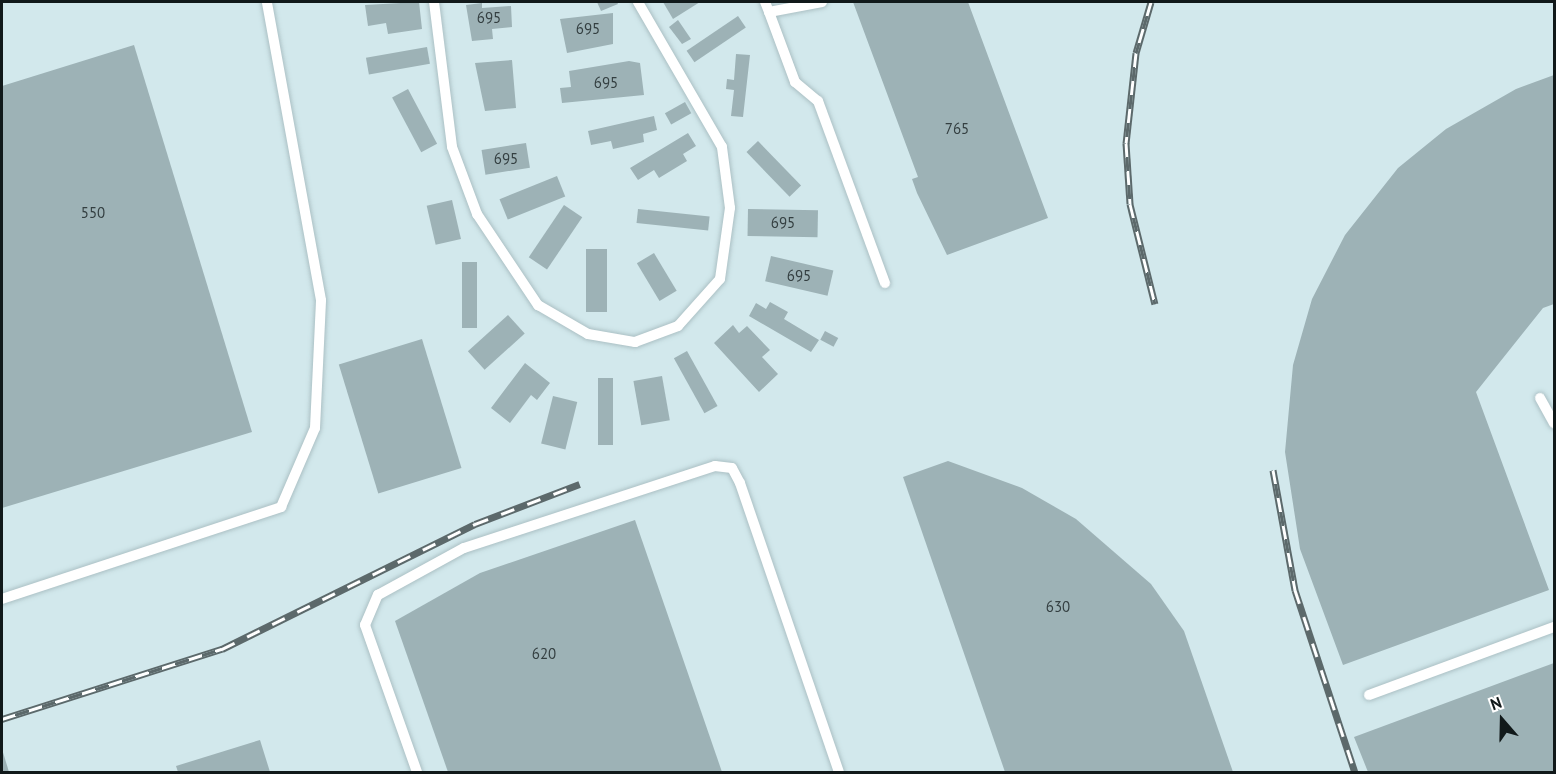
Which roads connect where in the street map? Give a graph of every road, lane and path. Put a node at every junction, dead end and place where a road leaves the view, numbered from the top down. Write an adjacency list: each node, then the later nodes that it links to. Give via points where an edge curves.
1 (267, 2): 9 (lane, via 321,300 315,428 281,507)
2 (435, 2): 3 (lane, via 452,147 477,214 538,305 588,334 635,342 678,326 720,279 730,208 722,147)
3 (638, 2)
4 (822, 2): 5 (lane)
5 (767, 7): 6 (lane, via 795,82 818,101)
6 (885, 283)
7 (1540, 398): 8 (lane)
8 (1554, 423)
9 (2, 599)
10 (1554, 627): 11 (lane)
11 (1369, 695)
12 (417, 772): 13 (lane, via 365,625 378,595 474,545 715,466 732,468 740,483)
13 (839, 772)

